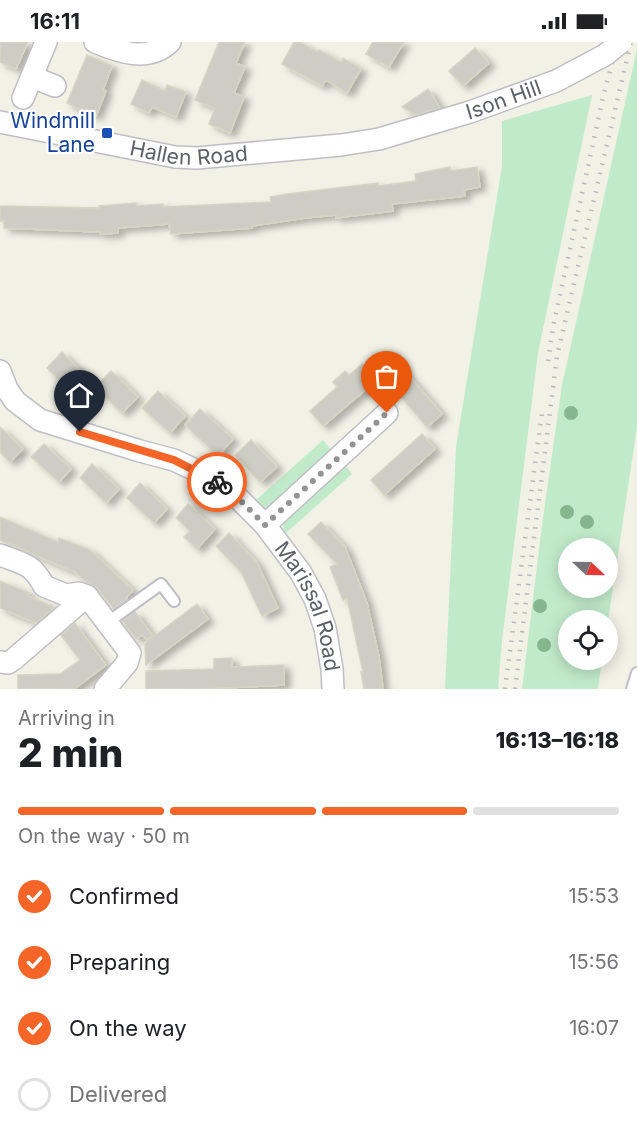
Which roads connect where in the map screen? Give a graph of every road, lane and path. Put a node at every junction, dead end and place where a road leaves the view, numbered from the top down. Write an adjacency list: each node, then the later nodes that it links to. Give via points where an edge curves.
1 (46, 42): 5 (street)
2 (95, 42): 3 (street, via 127,54 146,54)
3 (170, 42)
4 (621, 42): 9 (street, Ison Hill, bridge, via 556,81)
5 (32, 77): 6 (street); 7 (street)
6 (55, 86)
7 (23, 98)
8 (0, 122): 9 (street, Hallen Road, via 197,158)
9 (379, 139)
10 (0, 370): 12 (street, Marissal Road, via 15,401 40,420 174,460 232,492)
11 (387, 413): 12 (street)
12 (265, 525): 20 (street, Marissal Road, via 315,599 325,628)
13 (0, 555): 14 (street, via 31,567 44,586 66,595)
14 (87, 596): 16 (street); 17 (street, via 8,663)
15 (174, 601): 16 (lane, via 161,584)
16 (108, 622): 19 (street, via 130,653 127,663)
17 (0, 662)
18 (637, 673): 21 (lane)
19 (105, 689)
20 (333, 689)
21 (632, 689)

